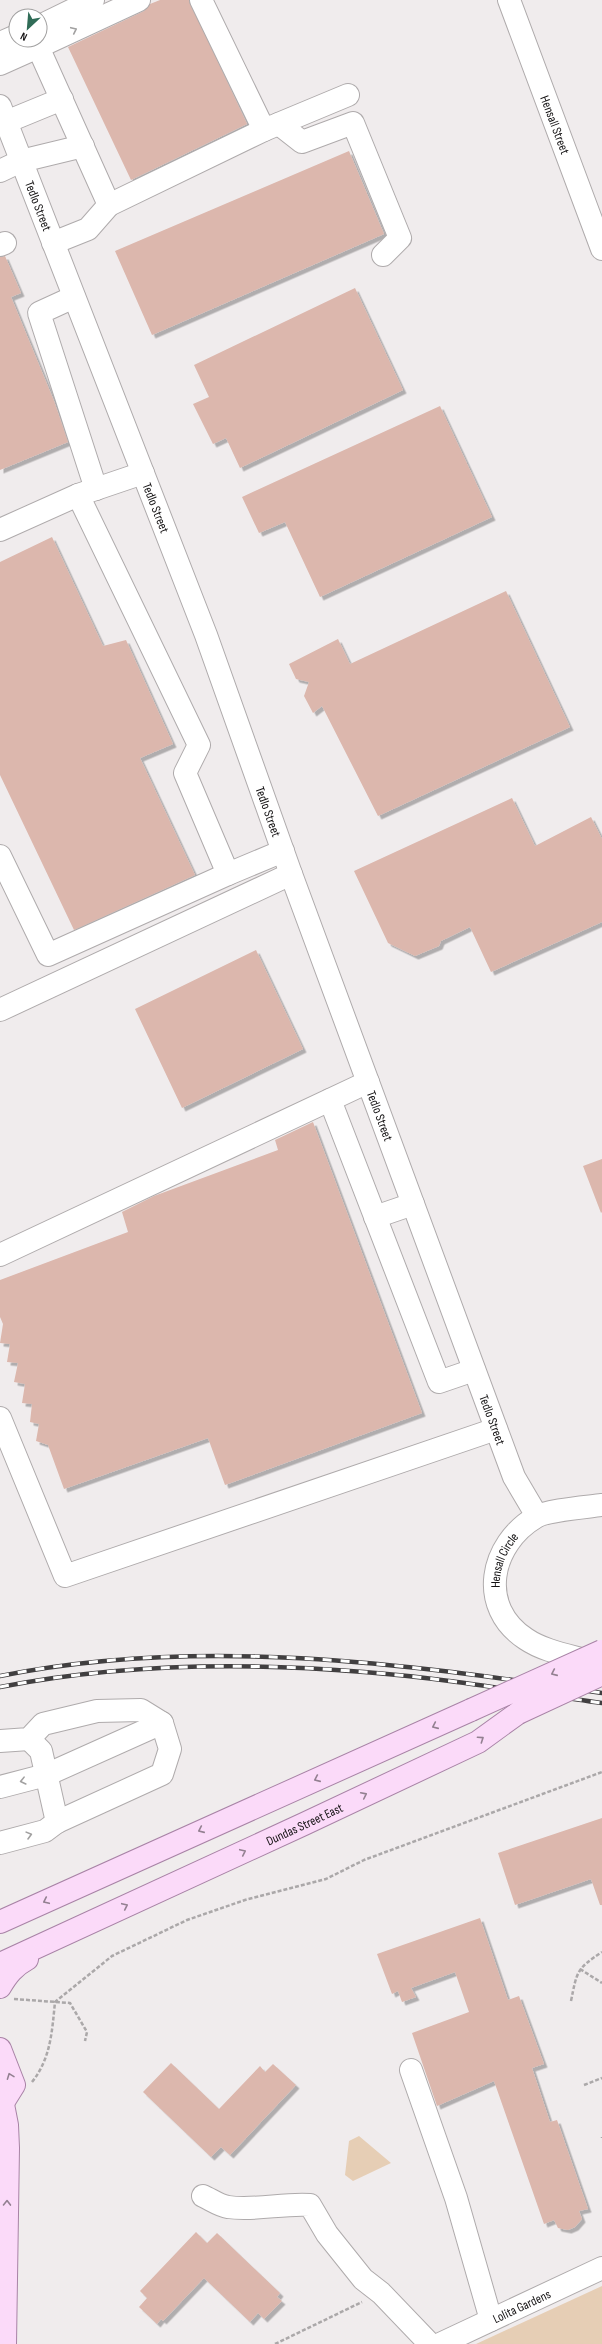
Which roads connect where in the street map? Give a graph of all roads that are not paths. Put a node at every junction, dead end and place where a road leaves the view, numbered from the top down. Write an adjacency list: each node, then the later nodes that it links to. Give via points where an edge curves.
1 (93, 0): 5 (street)
2 (139, 0): 6 (street, one-way to 2)
3 (201, 0): 13 (street)
4 (509, 0): 19 (street, Hensall Street)
5 (48, 30)
6 (48, 33)
7 (22, 48): 9 (street)
8 (43, 48): 11 (street)
9 (0, 64)
10 (348, 95): 13 (street)
11 (62, 99): 12 (street); 14 (street)
12 (3, 114): 15 (street, Tedlo Street)
13 (271, 127): 17 (street); 20 (street, via 302,142 353,123 400,238)
14 (83, 146): 15 (street); 17 (street)
15 (21, 161): 16 (street); 18 (street, Tedlo Street)
16 (0, 171)
17 (109, 205): 18 (street, via 88,229)
18 (53, 243): 21 (street, Tedlo Street)
19 (602, 249)
20 (383, 254)
21 (74, 297): 22 (street, Tedlo Street); 23 (street, via 39,313)
22 (143, 473): 23 (street); 25 (street, Tedlo Street, via 206,635)
23 (87, 492): 24 (street); 27 (street, via 199,745 185,773)
24 (0, 530)
25 (283, 851): 27 (street); 28 (street, Tedlo Street)
26 (0, 856): 27 (street, via 48,955)
27 (228, 874)
28 (291, 874): 29 (street); 30 (street, Tedlo Street)
29 (0, 1010)
30 (368, 1082): 31 (street); 32 (street, Tedlo Street)
31 (330, 1100): 33 (street); 34 (street)
32 (413, 1204): 33 (street); 35 (street, Tedlo Street)
33 (375, 1218): 35 (street, via 439,1382)
34 (0, 1255)
35 (474, 1370): 37 (street, Tedlo Street)
36 (0, 1418): 37 (street, via 66,1576)
37 (496, 1429): 39 (street, Tedlo Street, via 514,1477)
38 (602, 1505): 39 (street)
39 (537, 1516): 41 (street, Hensall Circle, via 512,1537 501,1554 495,1583 501,1611 516,1631 538,1646)
40 (602, 1651): 50 (main road, one-way to 50, bridge)
41 (602, 1666)
42 (602, 1674): 51 (main road, Dundas Street East, one-way to 42, bridge, via 478,1742 518,1713)
43 (162, 1723): 44 (street, via 141,1710 97,1711 44,1724); 46 (street); 48 (street, via 170,1749 162,1774)
44 (29, 1739): 45 (street); 46 (street, via 41,1751)
45 (0, 1741)
46 (46, 1775): 47 (street, one-way to 47); 48 (street)
47 (0, 1787)
48 (57, 1822): 49 (street, one-way to 48, via 45,1831)
49 (0, 1843)
50 (0, 1922)
51 (90, 1923): 52 (main road, Dundas Street East); 53 (main road, via 78,1934 17,1965 6,1976)
52 (0, 1964)
53 (3, 1992)
54 (0, 2049): 56 (main road, one-way to 54, via 14,2085)
55 (410, 2070): 59 (street, via 456,2198)
56 (2, 2095): 60 (main road, one-way to 56, via 8,2148)
57 (202, 2196): 61 (street, via 227,2208 310,2205 328,2234 359,2273)
58 (602, 2268): 59 (street, Lolita Gardens)
59 (490, 2320): 62 (street, Lolita Gardens)
60 (5, 2344)
61 (430, 2344)
62 (440, 2344)

